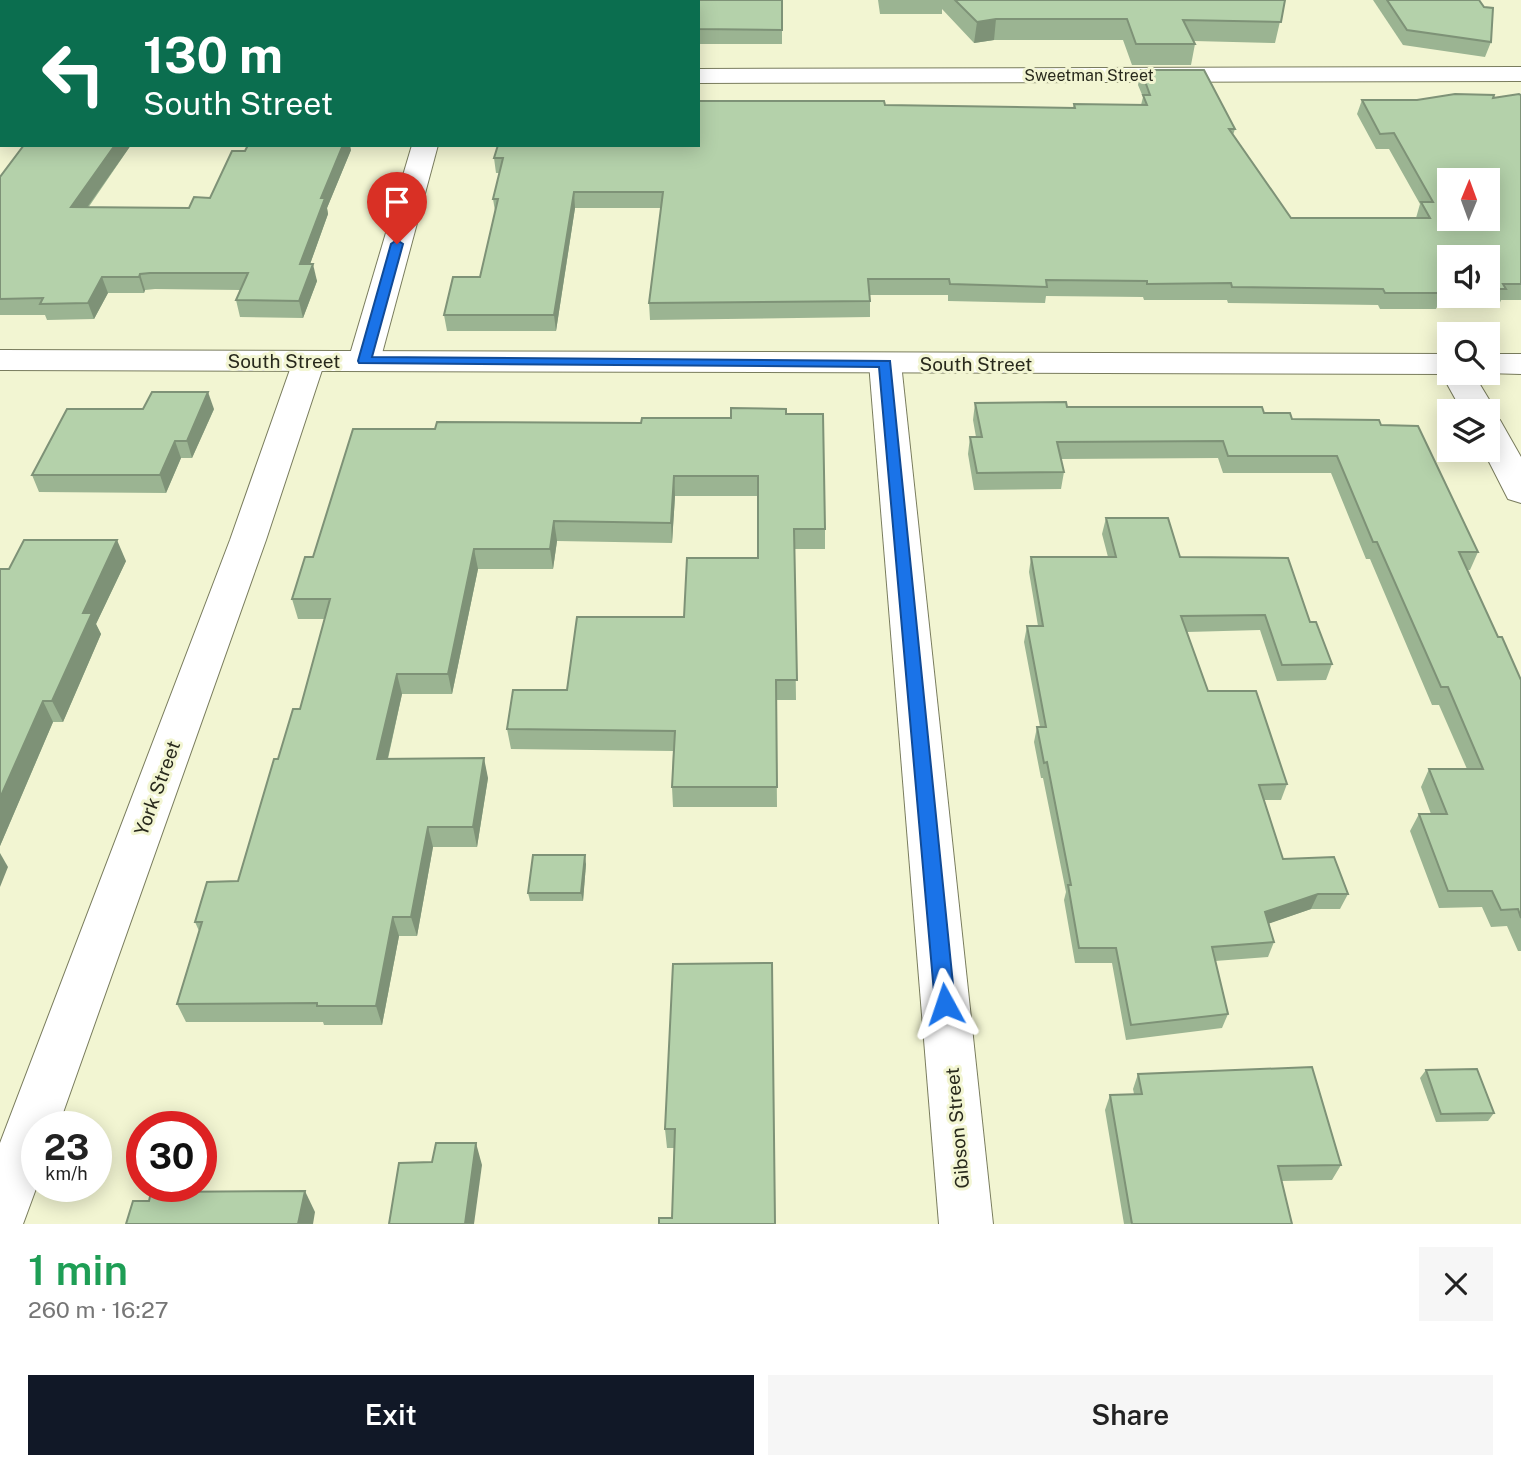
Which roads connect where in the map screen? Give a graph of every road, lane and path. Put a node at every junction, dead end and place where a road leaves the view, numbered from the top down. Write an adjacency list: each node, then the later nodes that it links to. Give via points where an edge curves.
1 (1521, 74): 2 (street, Sweetman Street)
2 (700, 76)
3 (424, 147): 6 (street)
4 (0, 360): 5 (street, South Street)
5 (309, 361): 6 (street, South Street); 13 (street, York Street)
6 (364, 361): 7 (street, South Street)
7 (885, 363): 8 (street, South Street); 14 (street, Gibson Street)
8 (1437, 364)
9 (1500, 364): 10 (street)
10 (1521, 364)
11 (1500, 450): 12 (street)
12 (1521, 491)
13 (0, 1214)
14 (965, 1224)

